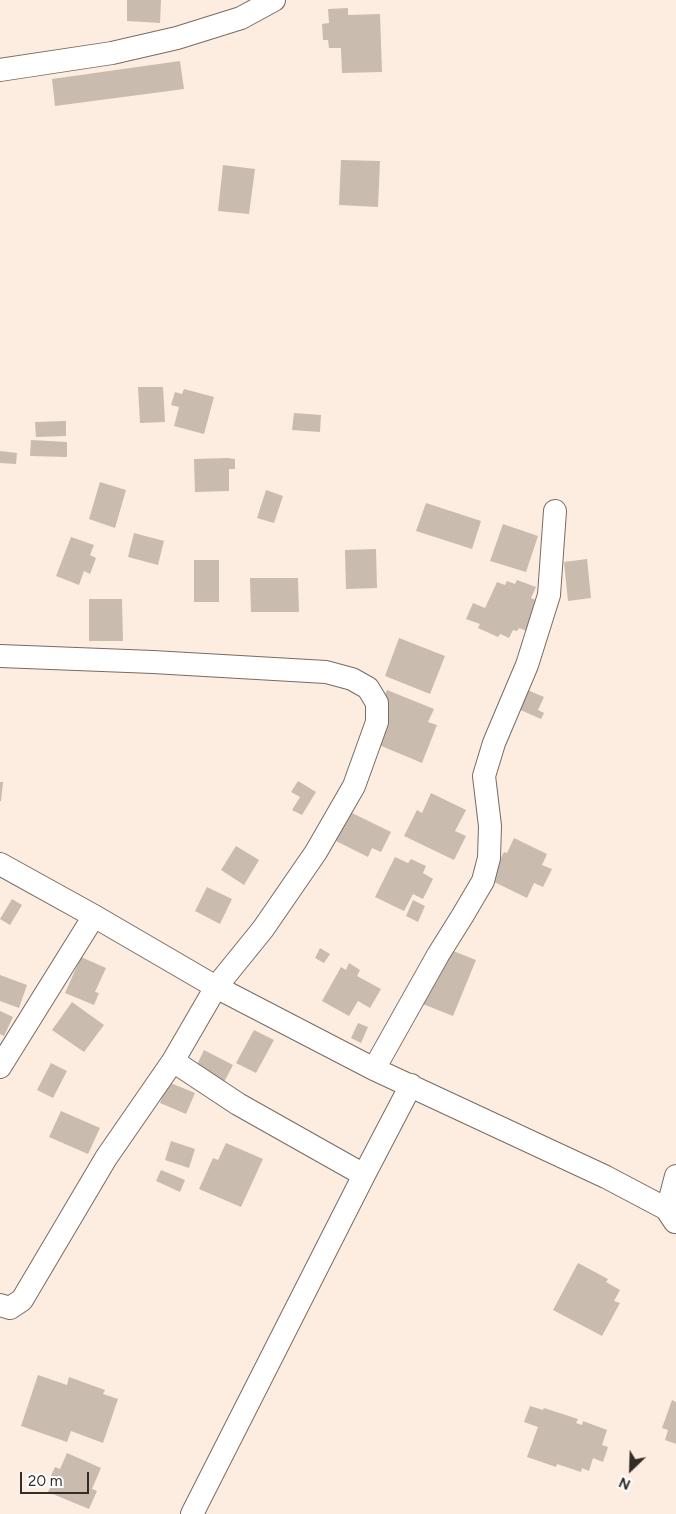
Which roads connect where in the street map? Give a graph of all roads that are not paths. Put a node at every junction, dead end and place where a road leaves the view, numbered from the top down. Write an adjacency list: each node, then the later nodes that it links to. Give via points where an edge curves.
1 (274, 0): 2 (street, via 241,18 177,38 112,54)
2 (0, 70)
3 (556, 511): 10 (street, via 549,595 484,776 490,826 489,858 483,881)
4 (0, 656): 7 (street, via 326,672 352,679 368,688 377,703 378,722 354,786 316,852 263,929)
5 (0, 864): 6 (street)
6 (94, 916): 7 (street); 9 (street)
7 (216, 987): 8 (street); 10 (street)
8 (173, 1061): 12 (street, via 238,1104); 15 (street, via 106,1158 22,1300 10,1308)
9 (0, 1067)
10 (374, 1069): 11 (street)
11 (411, 1085): 12 (street); 14 (street, via 606,1177)
12 (364, 1175): 16 (street)
13 (676, 1176): 14 (street)
14 (673, 1216)
15 (0, 1305)
16 (192, 1514)

